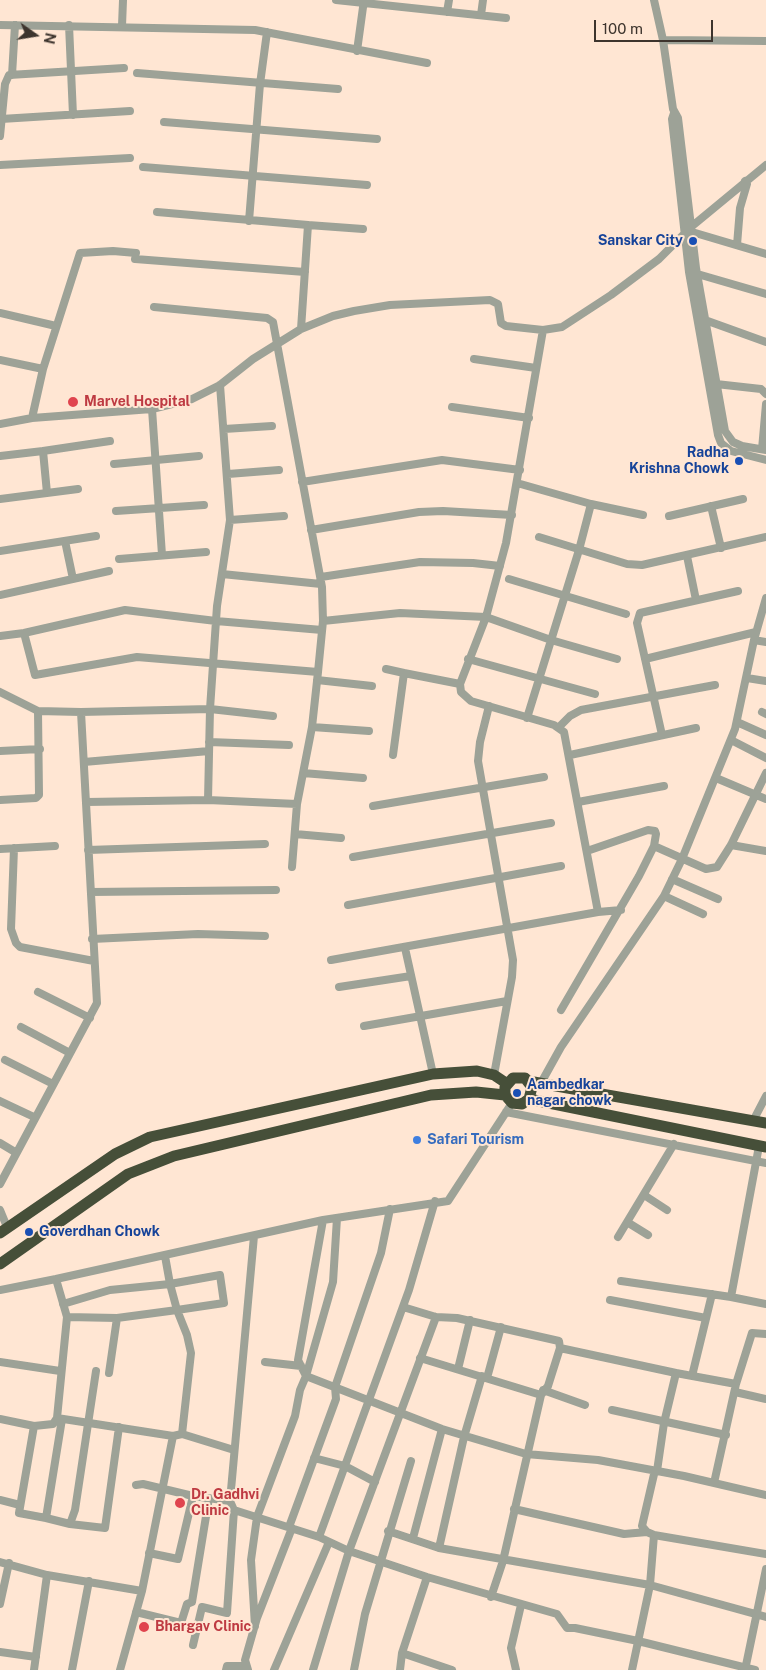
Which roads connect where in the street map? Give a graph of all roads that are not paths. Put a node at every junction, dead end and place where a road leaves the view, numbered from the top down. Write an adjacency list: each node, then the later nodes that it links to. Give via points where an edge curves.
1 (123, 0): 13 (street)
2 (336, 0): 6 (street)
3 (449, 0): 7 (street)
4 (482, 0): 8 (street)
5 (654, 0): 15 (street)
6 (364, 2): 7 (street); 17 (street)
7 (447, 12): 8 (street)
8 (481, 15): 9 (street)
9 (506, 18)
10 (0, 25): 11 (street)
11 (15, 25): 12 (street); 22 (street)
12 (69, 25): 13 (street); 20 (street)
13 (122, 26): 14 (street)
14 (267, 32): 17 (street); 23 (street)
15 (663, 40): 16 (street); 43 (street, via 674,113 678,118)
16 (766, 41)
17 (357, 51): 18 (street)
18 (427, 63)
19 (124, 68): 20 (street)
20 (71, 72): 22 (street); 26 (street)
21 (137, 73): 23 (street)
22 (12, 74): 27 (street, via 5,80)
23 (260, 84): 24 (street); 29 (street)
24 (338, 89)
25 (130, 111): 26 (street)
26 (73, 115): 27 (street)
27 (2, 119): 30 (street)
28 (164, 122): 29 (street)
29 (256, 129): 31 (street); 36 (street)
30 (0, 136)
31 (377, 139)
32 (130, 158): 33 (street)
33 (0, 165)
34 (766, 166): 37 (street)
35 (143, 167): 36 (street)
36 (253, 176): 38 (street); 40 (street)
37 (745, 181): 43 (street); 44 (street)
38 (367, 185)
39 (157, 212): 40 (street)
40 (249, 221): 41 (street)
41 (308, 226): 42 (street); 46 (street)
42 (363, 229)
43 (689, 231): 44 (street); 47 (street); 48 (street); 55 (street, via 646,268 572,322)
44 (736, 245): 45 (street)
45 (766, 254)
46 (305, 272): 53 (street, via 136,256 113,250 80,253); 54 (street)
47 (689, 272): 48 (street); 79 (street, via 712,408 721,442 731,451)
48 (698, 274): 49 (street); 52 (street)
49 (766, 294)
50 (154, 307): 57 (street, via 267,318 273,322)
51 (0, 313): 53 (street)
52 (705, 320): 56 (street); 62 (street)
53 (56, 326): 61 (street)
54 (301, 329): 55 (street, via 333,316 381,306 490,300 498,304 501,323); 57 (street)
55 (542, 330): 60 (street)
56 (766, 342)
57 (277, 343): 63 (street); 84 (street)
58 (0, 360): 61 (street)
59 (474, 360): 60 (street)
60 (536, 368): 69 (street)
61 (43, 369): 68 (street)
62 (716, 384): 64 (street, via 761,390); 74 (street, via 728,437 742,446)
63 (220, 385): 67 (street, via 192,399); 72 (street)
64 (766, 394)
65 (766, 404): 74 (street)
66 (452, 407): 69 (street)
67 (152, 409): 68 (street); 78 (street)
68 (32, 418): 70 (street)
69 (528, 418): 82 (street)
70 (0, 424)
71 (272, 426): 72 (street)
72 (224, 429): 83 (street)
73 (110, 441): 75 (street)
74 (764, 450)
75 (43, 451): 76 (street); 87 (street)
76 (0, 456)
77 (199, 456): 78 (street)
78 (155, 460): 80 (street); 93 (street)
79 (766, 460)
80 (114, 464)
81 (279, 470): 83 (street)
82 (520, 470): 84 (street, via 442,460); 85 (street)
83 (228, 474): 99 (street)
84 (302, 482): 100 (street)
85 (518, 483): 91 (street); 95 (street)
86 (78, 489): 87 (street)
87 (47, 493): 88 (street)
88 (0, 499)
89 (743, 499): 92 (street)
90 (204, 504): 93 (street)
91 (591, 504): 96 (street); 106 (street)
92 (711, 506): 98 (street); 105 (street)
93 (159, 508): 94 (street); 109 (street)
94 (116, 511)
95 (512, 515): 100 (street, via 419,512); 112 (street)
96 (643, 515)
97 (284, 516): 99 (street)
98 (669, 516)
99 (230, 520): 114 (street)
100 (311, 530): 117 (street)
101 (96, 536): 104 (street)
102 (539, 537): 106 (street)
103 (766, 537): 105 (street)
104 (65, 541): 107 (street); 115 (street)
105 (721, 548): 110 (street)
106 (579, 550): 110 (street, via 642,566); 120 (street)
107 (0, 551)
108 (206, 552): 109 (street)
109 (162, 555): 111 (street)
110 (687, 556): 122 (street)
111 (119, 559)
112 (500, 566): 117 (street, via 420,562); 124 (street)
113 (109, 571): 115 (street)
114 (222, 574): 117 (street); 125 (street)
115 (73, 579): 119 (street)
116 (509, 579): 120 (street)
117 (321, 580): 126 (street)
118 (738, 591): 122 (street)
119 (0, 596)
120 (564, 596): 123 (street); 131 (street)
121 (766, 598): 128 (street)
122 (696, 600): 136 (street, via 640,613 637,623)
123 (626, 614)
124 (486, 617): 126 (street, via 400,613); 131 (street); 134 (street)
125 (216, 621): 127 (street); 129 (street, via 125,610); 137 (street)
126 (323, 621): 127 (street)
127 (322, 630): 140 (street)
128 (756, 632): 132 (street); 136 (street)
129 (24, 634): 130 (street); 137 (street, via 35,675 137,657)
130 (0, 636)
131 (551, 640): 135 (street); 142 (street)
132 (754, 640): 133 (street); 141 (street)
133 (766, 642)
134 (468, 659): 142 (street); 144 (street)
135 (617, 659)
136 (645, 659): 149 (street)
137 (213, 665): 140 (street); 151 (street)
138 (386, 669): 139 (street)
139 (404, 673): 144 (street); 169 (street)
140 (318, 676): 146 (street); 157 (street)
141 (746, 678): 143 (street); 156 (street)
142 (539, 679): 148 (street); 155 (street)
143 (766, 681)
144 (460, 684): 150 (street, via 465,697)
145 (716, 685): 149 (street)
146 (372, 686)
147 (0, 692): 152 (street)
148 (595, 694)
149 (654, 697): 158 (street, via 581,710); 162 (street)
150 (489, 706): 155 (street); 179 (street, via 478,751)
151 (210, 709): 153 (street); 154 (street); 164 (street)
152 (38, 711): 153 (street); 166 (street)
153 (81, 712): 172 (street)
154 (273, 716)
155 (527, 718): 158 (street)
156 (737, 722): 161 (street); 163 (street)
157 (312, 727): 160 (street); 173 (street)
158 (559, 727): 170 (street, via 567,739)
159 (696, 728): 162 (street)
160 (369, 731)
161 (766, 734)
162 (662, 735): 170 (street)
163 (732, 740): 171 (street); 177 (street)
164 (209, 742): 165 (street); 168 (street)
165 (289, 745)
166 (40, 749): 167 (street); 182 (street, via 39,796)
167 (0, 751)
168 (209, 751): 172 (street); 183 (street)
169 (393, 755)
170 (570, 755): 185 (street)
171 (766, 758)
172 (84, 762): 184 (street)
173 (303, 773): 176 (street); 186 (street)
174 (766, 773): 180 (street)
175 (544, 777): 179 (street)
176 (363, 778)
177 (716, 778): 180 (street); 202 (street)
178 (664, 786): 185 (street)
179 (482, 788): 187 (street); 189 (street)
180 (755, 795): 181 (street); 193 (street)
181 (766, 799)
182 (0, 800)
183 (208, 800): 184 (street); 186 (street)
184 (87, 802): 198 (street)
185 (578, 802): 199 (street)
186 (298, 804): 190 (street)
187 (373, 806)
188 (551, 823): 189 (street)
189 (490, 832): 201 (street); 205 (street)
190 (295, 834): 191 (street); 204 (street)
191 (341, 838)
192 (265, 844): 198 (street)
193 (731, 845): 200 (street); 202 (street, via 720,863 712,869)
194 (56, 846): 196 (street)
195 (654, 846): 199 (street, via 656,834 651,829); 202 (street); 212 (street)
196 (14, 848): 197 (street); 220 (street, via 11,929 16,943 20,947)
197 (0, 849)
198 (88, 850): 208 (street)
199 (587, 851): 213 (street)
200 (766, 851)
201 (354, 857)
202 (682, 859): 206 (street)
203 (561, 866): 205 (street)
204 (292, 867)
205 (499, 878): 211 (street); 215 (street)
206 (672, 879): 209 (street); 210 (street)
207 (276, 890): 208 (street)
208 (91, 892): 217 (street)
209 (664, 896): 214 (street); 235 (street, via 560,1047)
210 (718, 899)
211 (348, 905)
212 (621, 910): 213 (street); 225 (street)
213 (598, 912): 215 (street)
214 (703, 914)
215 (509, 928): 218 (street); 224 (street, via 512,960)
216 (265, 936): 217 (street, via 198,934)
217 (92, 939): 220 (street)
218 (406, 948): 219 (street); 221 (street)
219 (331, 960)
220 (94, 961): 227 (street, via 97,1003)
221 (411, 976): 222 (street); 226 (street)
222 (339, 987)
223 (38, 992): 227 (street)
224 (507, 1001): 226 (street); 233 (street)
225 (561, 1010)
226 (419, 1016): 228 (street); 232 (street)
227 (90, 1018): 230 (street)
228 (364, 1026)
229 (21, 1027): 230 (street)
230 (70, 1053): 237 (street)
231 (5, 1060): 237 (street)
232 (433, 1074): 233 (highway, via 462,1071); 260 (highway, via 150,1136 115,1154)
233 (494, 1075): 236 (highway)
234 (528, 1081): 235 (highway); 236 (highway, via 517,1076); 239 (highway, via 532,1087)
235 (541, 1082): 243 (highway)
236 (506, 1083): 241 (highway)
237 (53, 1084): 242 (street)
238 (766, 1096): 243 (street)
239 (529, 1099): 241 (highway, via 522,1104); 247 (highway)
240 (0, 1101): 242 (street)
241 (508, 1104): 246 (street); 253 (street, via 448,1201); 265 (highway, via 476,1092 431,1095 174,1156 128,1174)
242 (34, 1118): 248 (street)
243 (752, 1121): 244 (highway)
244 (766, 1123)
245 (0, 1143): 248 (street)
246 (674, 1144): 249 (street); 252 (street)
247 (762, 1147): 249 (street)
248 (15, 1152): 251 (street)
249 (756, 1161): 250 (street); 271 (street)
250 (766, 1163)
251 (0, 1184)
252 (644, 1195): 256 (street); 259 (street)
253 (435, 1201): 254 (street); 275 (street)
254 (390, 1209): 257 (street); 297 (street, via 381,1253)
255 (0, 1210): 260 (street)
256 (667, 1210)
257 (337, 1218): 258 (street); 294 (street, via 333,1282)
258 (323, 1220): 262 (street); 288 (street, via 298,1360)
259 (627, 1222): 261 (street); 263 (street)
260 (4, 1230)
261 (648, 1235)
262 (254, 1236): 264 (street); 315 (street)
263 (618, 1237)
264 (165, 1256): 266 (street); 268 (street)
265 (0, 1264)
266 (56, 1279): 269 (street); 273 (street)
267 (621, 1281): 270 (street)
268 (170, 1284): 273 (street, via 110,1290); 276 (street); 276 (street, via 220,1275 224,1303)
269 (0, 1290)
270 (712, 1294): 271 (street); 280 (street)
271 (731, 1297): 274 (street)
272 (610, 1300): 280 (street)
273 (63, 1304): 277 (street)
274 (766, 1304)
275 (403, 1307): 278 (street); 301 (street)
276 (177, 1310): 279 (street); 312 (street, via 191,1353)
277 (67, 1317): 279 (street); 290 (street)
278 (436, 1317): 281 (street); 285 (street)
279 (116, 1318): 292 (street)
280 (706, 1318): 295 (street)
281 (470, 1320): 282 (street); 289 (street)
282 (501, 1327): 284 (street, via 559,1340); 296 (street)
283 (766, 1334): 298 (street, via 752,1333)
284 (560, 1348): 293 (street); 299 (street, via 548,1386)
285 (420, 1358): 289 (street); 304 (street)
286 (0, 1362): 290 (street)
287 (264, 1362): 288 (street)
288 (301, 1366): 294 (street)
289 (458, 1369): 296 (street)
290 (60, 1371): 305 (street)
291 (96, 1371): 307 (street)
292 (109, 1373)
293 (676, 1373): 295 (street); 308 (street)
294 (306, 1376): 297 (street); 333 (street, via 295,1416)
295 (692, 1376): 298 (street)
296 (484, 1377): 299 (street); 314 (street)
297 (335, 1387): 301 (street); 317 (street, via 336,1398)
298 (736, 1388): 300 (street); 313 (street)
299 (542, 1392): 302 (street); 316 (street)
300 (766, 1399)
301 (370, 1402): 304 (street); 319 (street)
302 (584, 1405)
303 (612, 1410): 308 (street)
304 (401, 1412): 311 (street); 321 (street)
305 (60, 1418): 307 (street); 309 (street, via 53,1424); 334 (street)
306 (0, 1419): 309 (street)
307 (89, 1422): 310 (street); 335 (street)
308 (664, 1423): 313 (street); 320 (street)
309 (34, 1426): 330 (street)
310 (119, 1427): 312 (street); 335 (street, via 105,1528)
311 (442, 1429): 314 (street); 340 (street)
312 (178, 1435): 315 (street); 324 (street)
313 (726, 1435): 322 (street)
314 (464, 1437): 316 (street); 342 (street)
315 (234, 1450): 329 (street)
316 (526, 1454): 320 (street, via 598,1460); 331 (street)
317 (314, 1458): 319 (street); 336 (street)
318 (411, 1461): 337 (street)
319 (345, 1466): 321 (street); 339 (street)
320 (656, 1470): 322 (street); 338 (street, via 642,1526)
321 (375, 1482): 343 (street)
322 (714, 1483): 325 (street)
323 (136, 1485): 324 (street)
324 (162, 1489): 326 (street); 344 (street)
325 (766, 1495)
326 (193, 1496): 327 (street); 344 (street, via 178,1559)
327 (209, 1498): 329 (street); 359 (street, via 192,1602 187,1604 181,1623)
328 (0, 1500): 330 (street)
329 (230, 1501): 332 (street)
330 (20, 1505): 334 (street, via 19,1513)
331 (514, 1509): 338 (street, via 624,1534); 346 (street)
332 (234, 1510): 333 (street); 364 (street, via 227,1612 202,1606)
333 (257, 1517): 336 (street); 362 (street, via 252,1560)
334 (46, 1518): 335 (street)
335 (70, 1524)
336 (290, 1528): 339 (street); 362 (street)
337 (388, 1531): 340 (street); 348 (street)
338 (650, 1533): 345 (street); 354 (street)
339 (319, 1537): 341 (street)
340 (413, 1538): 342 (street)
341 (329, 1542): 343 (street); 374 (street)
342 (439, 1548): 346 (street)
343 (350, 1551): 348 (street); 375 (street)
344 (149, 1554): 355 (street)
345 (766, 1554)
346 (503, 1561): 354 (street); 356 (street)
347 (0, 1562): 349 (street)
348 (380, 1562): 352 (street); 376 (street)
349 (9, 1563): 351 (street); 357 (street)
350 (766, 1569): 360 (street)
351 (46, 1575): 353 (street); 367 (street)
352 (427, 1577): 356 (street); 366 (street)
353 (89, 1581): 355 (street); 371 (street)
354 (650, 1585): 360 (street); 363 (street)
355 (142, 1591): 359 (street)
356 (491, 1597): 358 (street)
357 (0, 1604)
358 (521, 1604): 363 (street, via 557,1614 567,1628); 379 (street, via 511,1648)
359 (136, 1612): 372 (street)
360 (755, 1615): 361 (street); 369 (street)
361 (766, 1617)
362 (255, 1626): 368 (street)
363 (638, 1641): 369 (street); 380 (street)
364 (193, 1645)
365 (0, 1652): 367 (street)
366 (402, 1653): 377 (street); 378 (street)
367 (36, 1658): 370 (street)
368 (246, 1668): 373 (street, via 227,1666)
369 (745, 1669): 381 (street)
370 (34, 1670)
371 (72, 1670)
372 (120, 1670)
373 (226, 1670)
374 (274, 1670)
375 (313, 1670)
376 (354, 1670)
377 (400, 1670)
378 (452, 1670)
379 (516, 1670)
380 (632, 1670)
381 (755, 1670)

